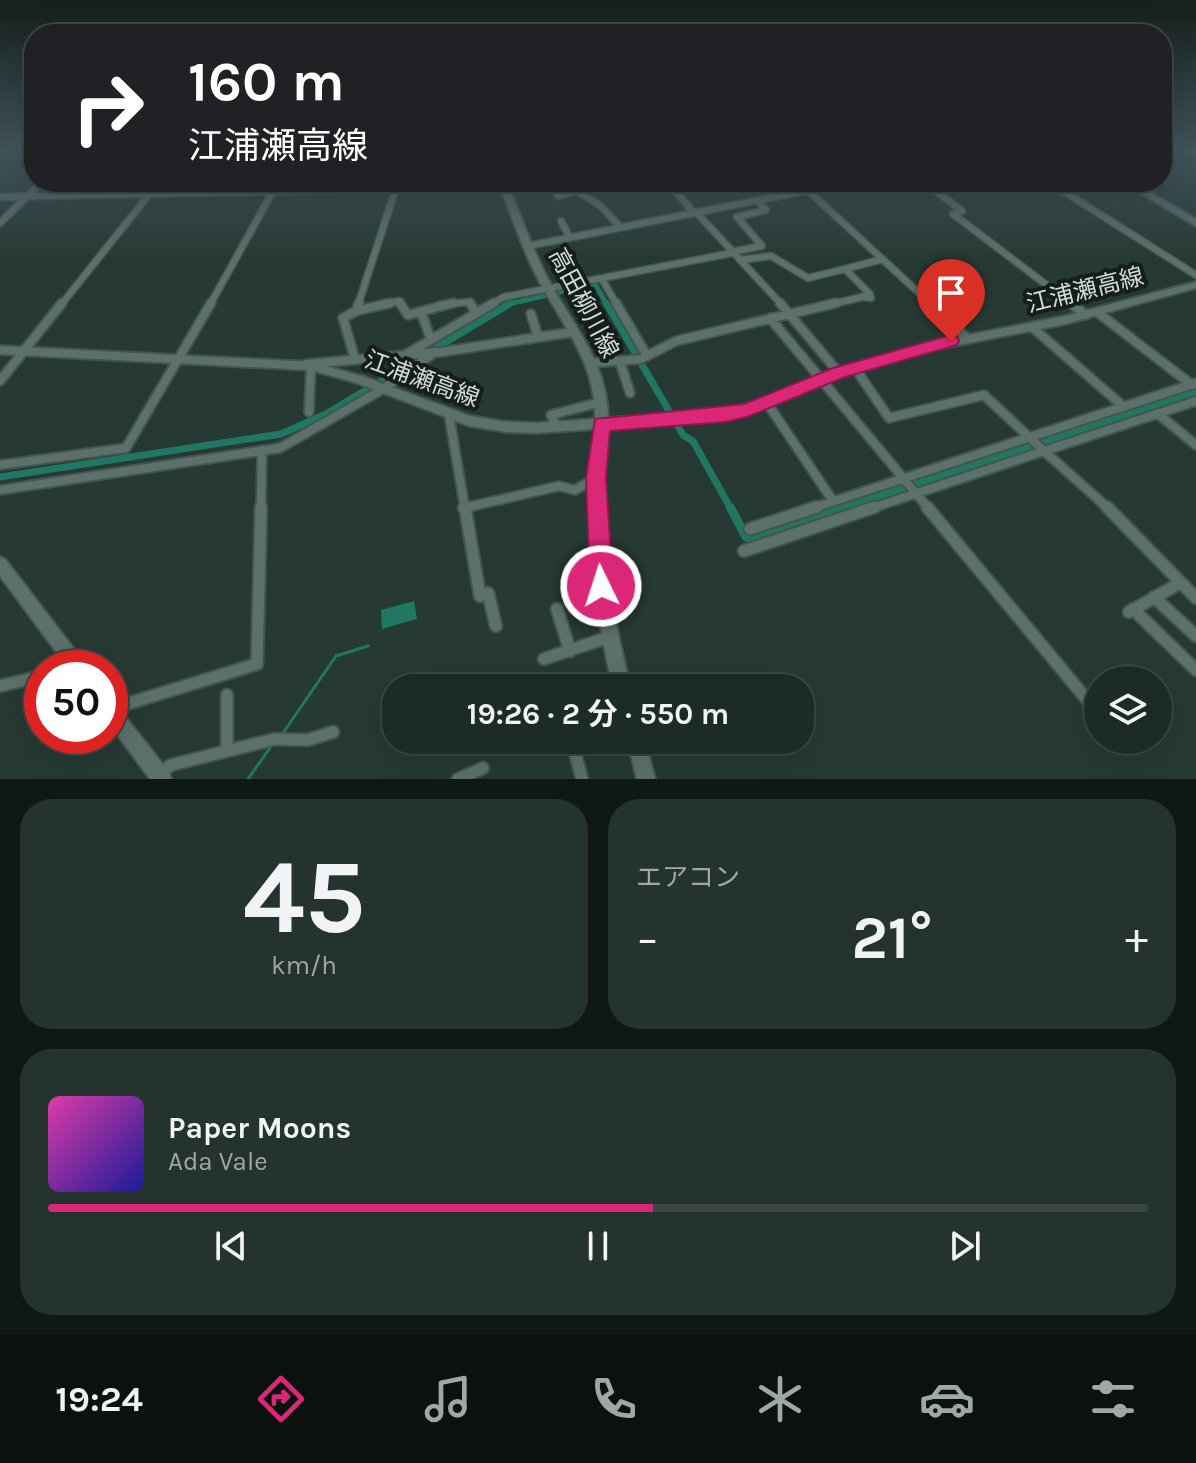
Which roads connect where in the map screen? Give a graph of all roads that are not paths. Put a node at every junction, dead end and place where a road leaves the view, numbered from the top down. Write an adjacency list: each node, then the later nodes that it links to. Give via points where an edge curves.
1 (31, 192): 16 (street)
2 (232, 192): 15 (street)
3 (272, 192): 51 (street)
4 (395, 192): 34 (street)
5 (506, 192): 25 (main road, 高田柳川線)
6 (556, 192): 7 (street)
7 (573, 192)
8 (579, 192): 23 (street, via 608,210)
9 (677, 192): 19 (street)
10 (798, 192): 18 (street)
11 (810, 192): 27 (street)
12 (937, 192): 36 (street, via 962,211 953,214)
13 (1065, 192): 30 (street)
14 (1143, 192): 22 (main road)
15 (150, 194): 16 (street); 47 (street)
16 (27, 196): 17 (street); 21 (street)
17 (0, 197)
18 (757, 200): 19 (street); 26 (street, via 766,210 737,217 762,246)
19 (694, 212): 23 (street); 26 (street)
20 (561, 221): 24 (street)
21 (0, 223)
22 (1196, 223)
23 (620, 227): 24 (street)
24 (570, 238): 25 (street)
25 (528, 246): 33 (main road, 高田柳川線)
26 (732, 253): 28 (street); 31 (street)
27 (883, 259): 29 (street); 44 (street)
28 (739, 260): 29 (street, via 771,256 808,278); 38 (street)
29 (845, 269): 38 (street, via 870,294 867,298)
30 (1196, 275)
31 (602, 279): 33 (street); 50 (street)
32 (1196, 285): 36 (main road, 江浦瀬高線)
33 (551, 295): 35 (street, via 504,297); 42 (main road, 高田柳川線)
34 (356, 311): 35 (street, via 399,301 408,315 469,302); 52 (street, via 343,318)
35 (476, 313): 45 (street)
36 (1092, 313): 41 (main road, 江浦瀬高線); 60 (street)
37 (531, 314): 43 (street)
38 (790, 314): 40 (street); 57 (street)
39 (423, 317): 45 (street)
40 (770, 318): 50 (street, via 676,341); 58 (street)
41 (1032, 327): 44 (main road, 江浦瀬高線); 66 (street)
42 (568, 333): 43 (street); 54 (main road, 高田柳川線)
43 (538, 337): 48 (street)
44 (967, 338): 56 (main road, 江浦瀬高線)
45 (431, 340): 49 (street)
46 (0, 350): 47 (main road, 江浦瀬高線)
47 (25, 352): 51 (main road, 江浦瀬高線); 59 (street)
48 (438, 352): 49 (street); 61 (street)
49 (408, 355): 52 (street)
50 (649, 356): 53 (street)
51 (180, 359): 55 (main road, 江浦瀬高線); 76 (street, via 126,448)
52 (355, 359): 55 (street)
53 (624, 362): 54 (street); 62 (street)
54 (591, 363): 64 (main road, 高田柳川線)
55 (304, 365): 61 (main road, 江浦瀬高線); 67 (street)
56 (855, 368): 57 (main road, 江浦瀬高線); 72 (street, via 889,418 984,395)
57 (839, 373): 58 (main road, 江浦瀬高線)
58 (821, 380): 65 (main road, 江浦瀬高線); 78 (street)
59 (0, 381)
60 (1194, 384): 66 (street)
61 (380, 388): 69 (main road, 江浦瀬高線); 74 (street, via 280,448)
62 (630, 393)
63 (1196, 401): 68 (street)
64 (601, 402): 70 (main road, 高田柳川線); 71 (street, via 551,415)
65 (767, 403): 70 (main road, 江浦瀬高線, via 725,415); 81 (street)
66 (1124, 407): 72 (street)
67 (309, 412)
68 (1158, 414): 73 (street); 75 (street)
69 (449, 415): 71 (main road, 江浦瀬高線, via 494,426); 82 (street)
70 (601, 424): 71 (main road, 江浦瀬高線); 77 (main road, 高田柳川線)
71 (557, 427)
72 (1033, 436): 75 (street); 78 (street)
73 (1196, 445)
74 (262, 450): 79 (street); 102 (street, via 257,664)
75 (1044, 451): 80 (street); 86 (street)
76 (0, 465)
77 (596, 478): 82 (street, via 575,490 559,486); 92 (main road, 高田柳川線, via 599,565)
78 (903, 478): 80 (street); 81 (street)
79 (0, 490)
80 (916, 494): 84 (street); 101 (street)
81 (833, 501): 83 (street)
82 (464, 508): 90 (street, via 480,596 488,593)
83 (750, 529)
84 (744, 551)
85 (0, 564): 93 (main road)
86 (1180, 583): 87 (street); 88 (street)
87 (1154, 597): 91 (street); 96 (street, via 1131,610)
88 (1196, 598)
89 (557, 609): 94 (street)
90 (496, 626)
91 (1196, 636)
92 (609, 637): 94 (street); 97 (main road, 高田柳川線)
93 (64, 650)
94 (570, 651): 95 (street)
95 (544, 659)
96 (1196, 670)
97 (618, 674)
98 (24, 680): 99 (street)
99 (0, 686)
100 (227, 695): 105 (street)
101 (1084, 696)
102 (128, 704)
103 (333, 732): 105 (street)
104 (128, 734): 109 (main road)
105 (227, 751): 109 (street, via 171,765)
106 (575, 754): 111 (street)
107 (640, 754): 112 (main road)
108 (483, 768): 110 (street)
109 (160, 777)
110 (458, 779)
111 (582, 779)
112 (646, 779)

